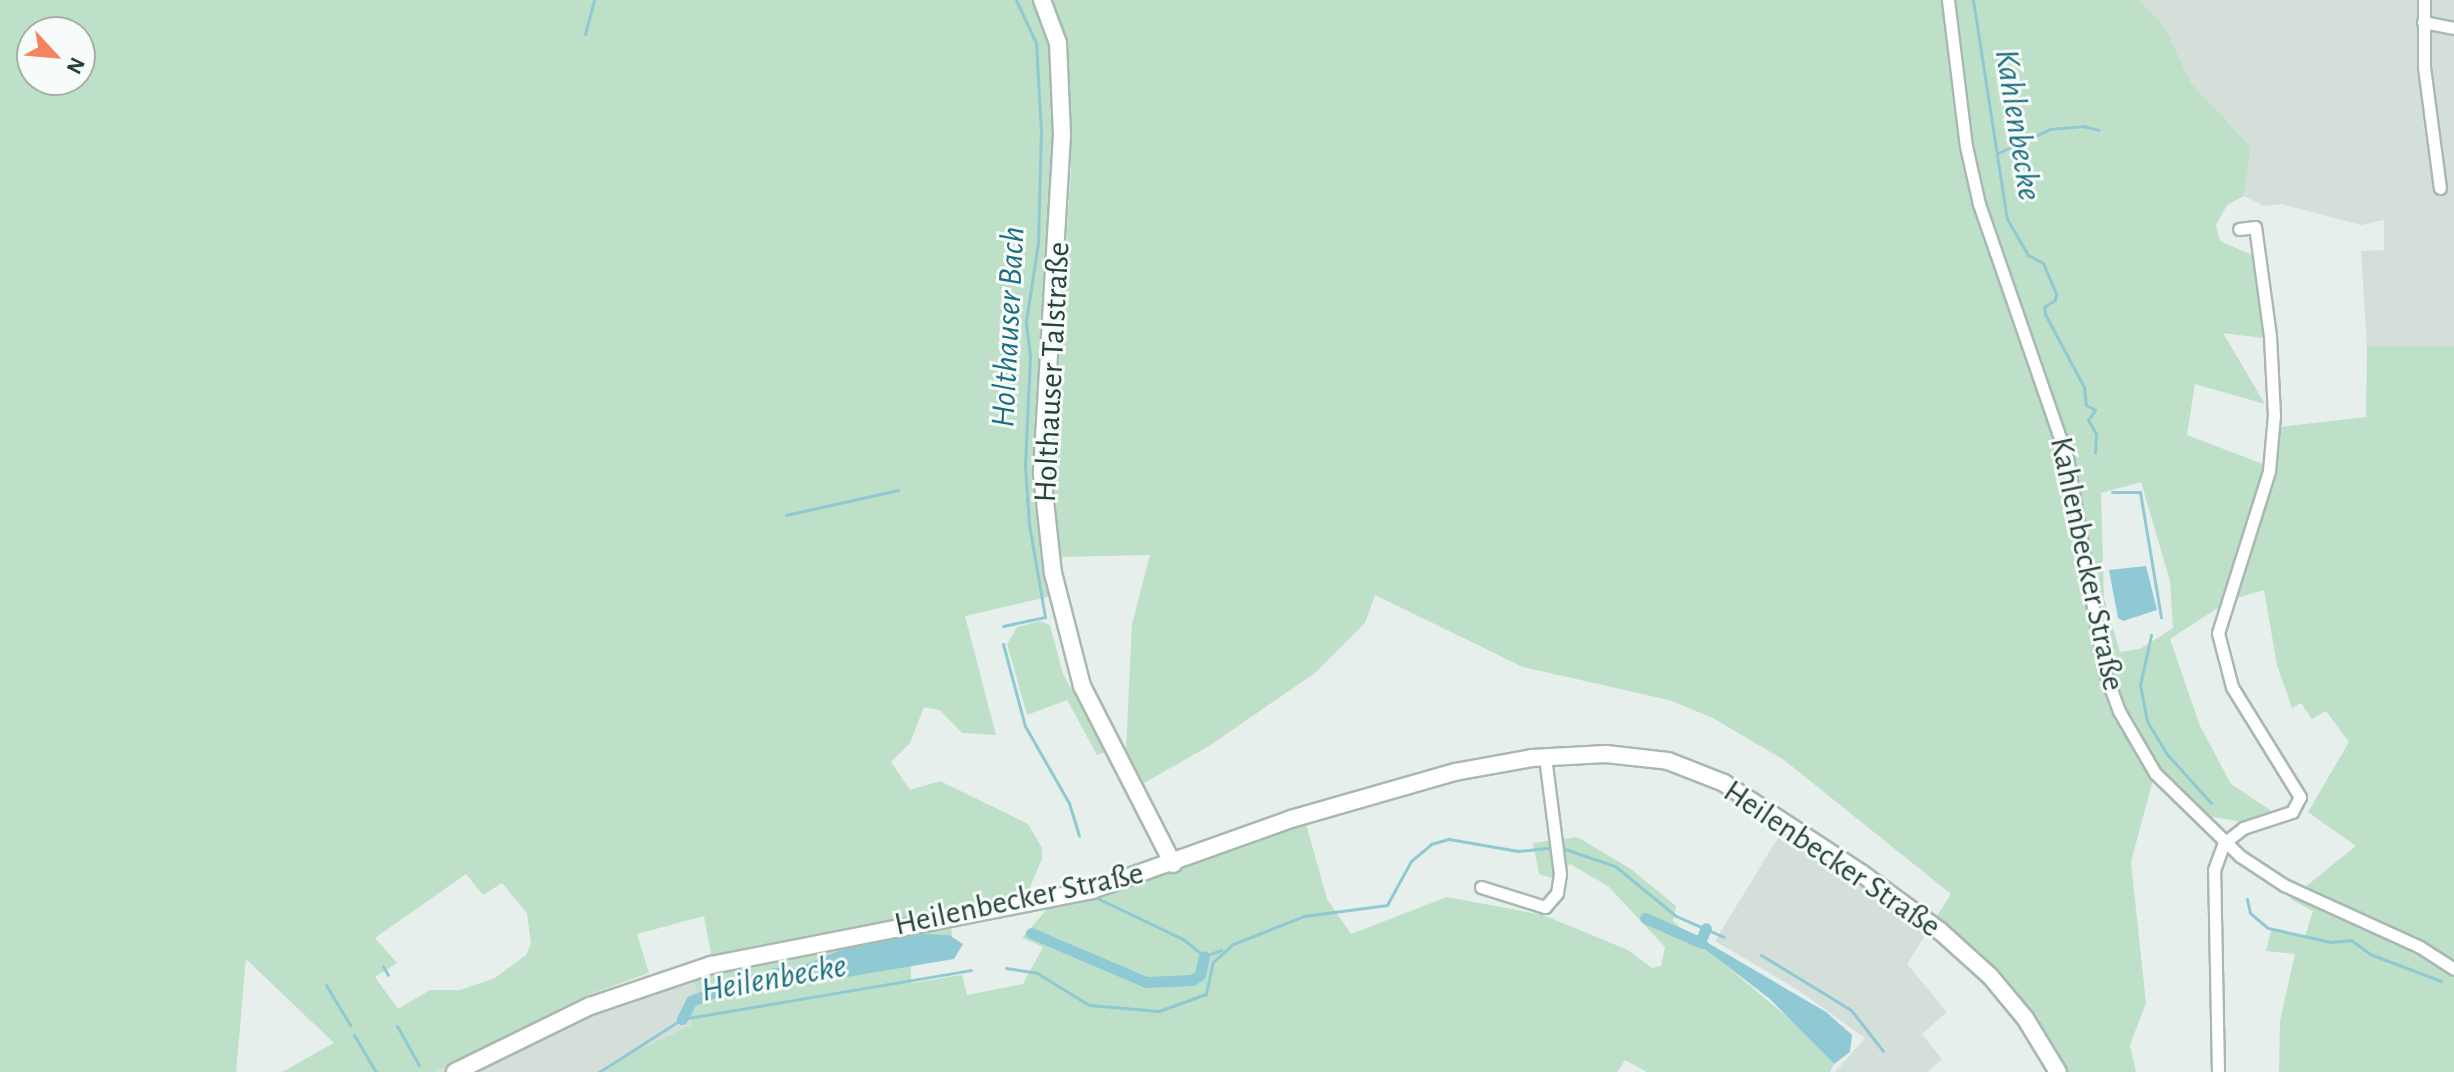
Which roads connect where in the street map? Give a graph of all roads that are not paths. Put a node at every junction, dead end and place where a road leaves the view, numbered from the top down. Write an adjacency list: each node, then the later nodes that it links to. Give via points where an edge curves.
1 (1042, 0): 10 (main road, Holthauser Talstraße, via 1058,43 1062,135 1042,474 1053,573 1082,686)
2 (1948, 0): 9 (street, Kahlenbecker Straße, via 1976,189 2078,498 2104,670 2119,711 2155,773)
3 (2424, 0): 4 (street)
4 (2423, 22): 5 (street); 6 (street)
5 (2454, 28)
6 (2440, 188)
7 (2239, 229): 9 (street, via 2255,227 2274,415 2269,471 2218,633 2232,687 2300,797 2292,812 2243,828)
8 (1545, 757): 10 (main road, Heilenbecker Straße, via 1402,786 1291,819); 11 (street, via 1557,893 1545,907); 14 (main road, Heilenbecker Straße, via 1606,754 1658,759 1742,794 1965,952 2025,1018)
9 (2224, 843): 12 (street, Kahlenbecker Straße, via 2284,885 2401,938); 15 (street, via 2214,870)
10 (1173, 864): 13 (main road, Heilenbecker Straße, via 1092,890 711,965 590,1006)
11 (1481, 887)
12 (2454, 969)
13 (455, 1072)
14 (2058, 1072)
15 (2218, 1072)

